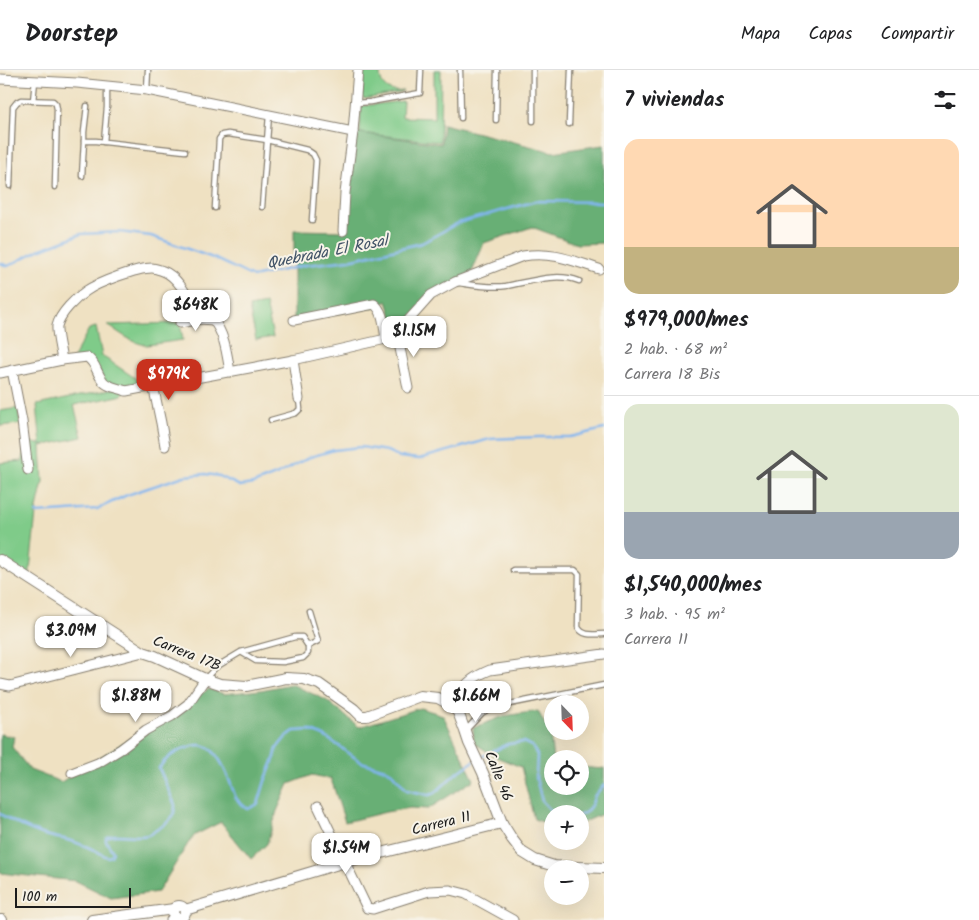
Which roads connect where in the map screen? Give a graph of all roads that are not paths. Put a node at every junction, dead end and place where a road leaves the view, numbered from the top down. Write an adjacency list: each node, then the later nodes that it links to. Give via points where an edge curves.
1 (148, 70): 11 (lane)
2 (358, 70): 13 (street)
3 (422, 70): 13 (lane, via 420,93)
4 (460, 70): 16 (lane)
5 (497, 70): 17 (lane)
6 (533, 70): 18 (lane)
7 (571, 70): 19 (lane)
8 (0, 80): 9 (street)
9 (35, 81): 10 (street); 12 (lane)
10 (106, 86): 11 (street); 23 (lane)
11 (147, 90): 15 (street)
12 (33, 101): 26 (lane, via 21,100 14,107); 27 (lane, via 56,104)
13 (356, 103): 20 (street)
14 (87, 106): 21 (lane)
15 (269, 115): 20 (street); 22 (lane)
16 (461, 118)
17 (496, 120)
18 (533, 121)
19 (569, 124)
20 (353, 132): 31 (street)
21 (84, 140): 23 (lane); 25 (lane)
22 (267, 140): 28 (lane); 29 (lane, via 222,135); 30 (lane, via 314,154)
23 (104, 142): 24 (lane)
24 (185, 150)
25 (82, 176)
26 (10, 186)
27 (55, 187)
28 (262, 207)
29 (215, 208)
30 (312, 220)
31 (343, 231)
32 (599, 269): 34 (street, via 559,256 534,254)
33 (579, 281): 34 (lane, via 552,278 504,286)
34 (455, 282): 38 (street, via 431,295)
35 (200, 319): 37 (street); 40 (street, via 176,280 164,271 152,268 133,271 87,290 64,312 57,327); 43 (street, via 213,320 218,326)
36 (294, 320): 39 (street, via 374,304 381,312)
37 (180, 324)
38 (397, 332): 39 (street); 46 (street)
39 (386, 339): 41 (street)
40 (62, 360): 42 (street); 45 (street, via 87,357 93,361 103,382 126,391)
41 (293, 360): 43 (street); 47 (street)
42 (12, 370): 44 (street); 50 (street)
43 (230, 372): 45 (street)
44 (0, 373)
45 (153, 385): 49 (street)
46 (408, 388)
47 (299, 399): 48 (lane, via 300,409 296,413)
48 (271, 420)
49 (165, 446)
50 (28, 470)
51 (0, 560): 56 (street, Carrera 17B)
52 (513, 570): 54 (lane, via 575,570 579,574 578,627 584,634)
53 (309, 611): 55 (lane, via 318,641)
54 (604, 634)
55 (308, 646): 57 (lane, via 302,637 295,637); 57 (lane, via 308,653 303,658 283,662 256,661)
56 (143, 652): 59 (street, Carrera 17B); 60 (street, via 10,686)
57 (241, 652): 59 (lane)
58 (604, 654): 62 (street, via 490,670 466,685 460,694)
59 (205, 679): 62 (street, Carrera 17B, via 246,686 286,678 304,679 319,684 361,716 420,696 443,700); 64 (street, via 188,704 172,716 98,763)
60 (0, 684)
61 (604, 685): 63 (lane, via 490,708 482,712)
62 (458, 712): 63 (street, Calle 46)
63 (466, 731): 66 (street, Calle 46)
64 (72, 773)
65 (318, 806): 67 (street)
66 (502, 823): 67 (street, Carrera 11); 68 (street, via 522,852 535,860 554,866)
67 (345, 862): 69 (street, Carrera 11, via 185,910 184,917); 71 (street, via 367,908 373,909 429,891 450,890 466,894)
68 (604, 868)
69 (173, 915): 70 (street)
70 (92, 920)
71 (513, 920)

